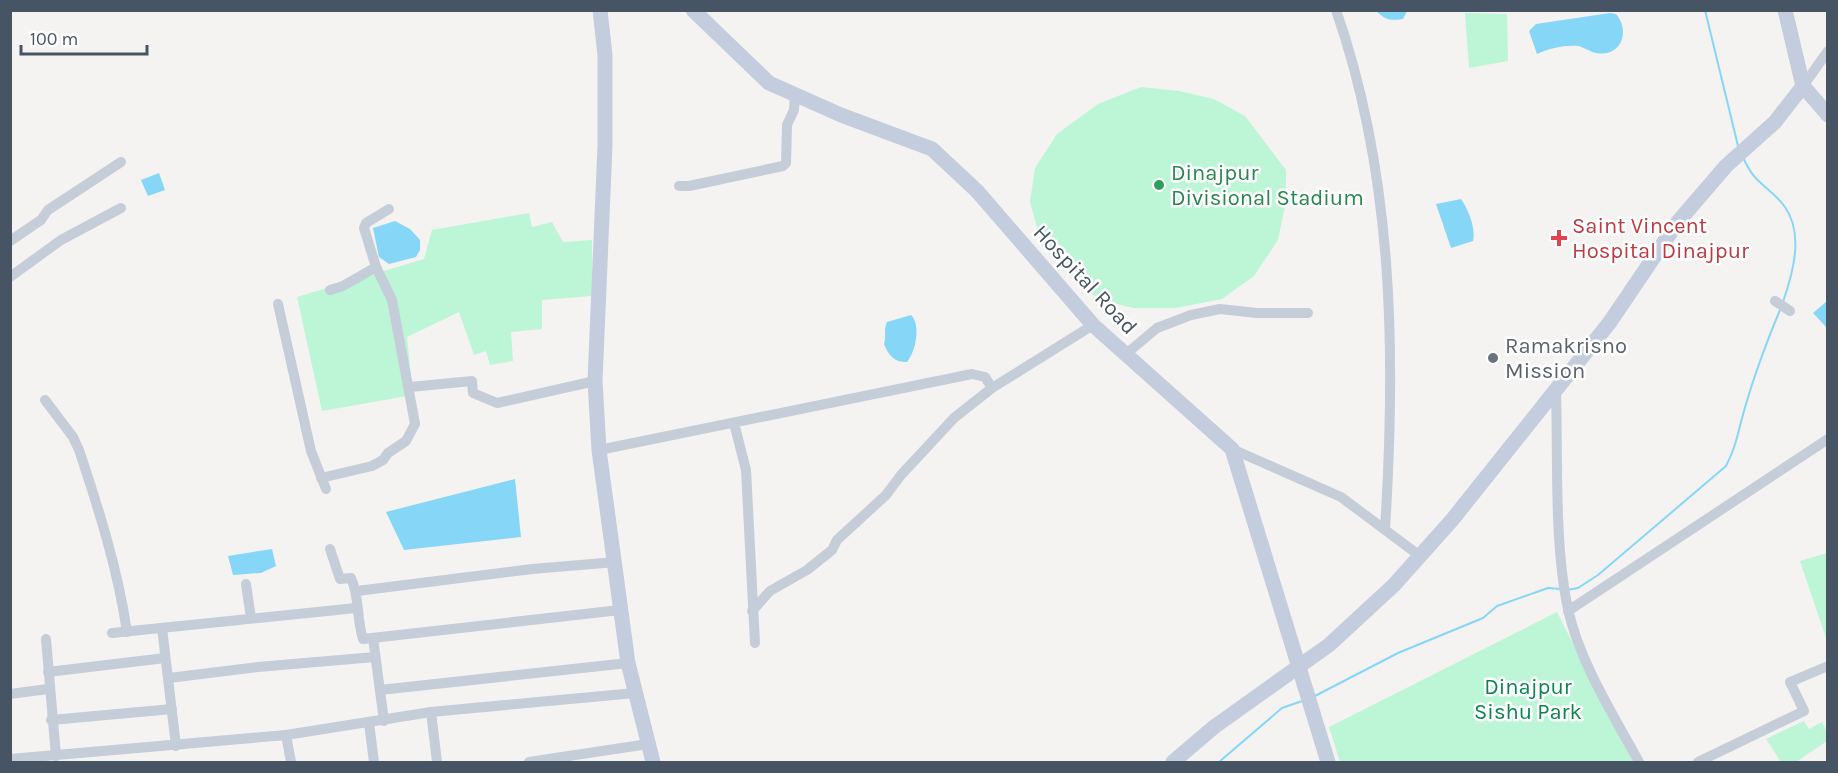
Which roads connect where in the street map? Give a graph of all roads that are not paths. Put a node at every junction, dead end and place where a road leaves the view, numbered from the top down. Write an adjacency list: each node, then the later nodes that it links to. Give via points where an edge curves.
1 (600, 10): 23 (street, via 605,55 605,146)
2 (693, 10): 7 (street, Hospital Road, via 770,82)
3 (1336, 10): 32 (street, via 1356,75 1370,142 1386,275 1392,363)
4 (1785, 10): 6 (street)
5 (1827, 51): 6 (street)
6 (1803, 86): 8 (street); 26 (street, via 1775,122 1741,152 1677,223 1610,322)
7 (795, 94): 10 (street, via 783,166); 21 (street, Hospital Road, via 932,149 977,191)
8 (1827, 115)
9 (121, 162): 13 (street, via 48,210)
10 (679, 186)
11 (121, 208): 15 (street, via 61,240)
12 (388, 209): 14 (street, via 364,228)
13 (10, 241)
14 (376, 267): 16 (street); 24 (street, via 392,300)
15 (10, 277)
16 (330, 290)
17 (1775, 301): 19 (street)
18 (278, 304): 24 (street, via 311,451 324,484 372,466 406,441 415,424)
19 (1790, 311)
20 (1308, 313): 22 (street, via 1257,314 1220,309 1191,315 1157,328)
21 (1093, 325): 22 (street, Hospital Road); 25 (street)
22 (1126, 354): 30 (street, Hospital Road)
23 (595, 381): 24 (street, via 497,403 472,393 472,381); 31 (street)
24 (410, 387)
25 (993, 388): 28 (street, via 985,377 972,374); 41 (street, via 954,418 886,495 837,540 832,550 770,591)
26 (1556, 390): 34 (street); 38 (street)
27 (45, 400): 44 (street, via 79,450 106,538)
28 (734, 423): 31 (street); 41 (street, via 746,470)
29 (1827, 439): 38 (street)
30 (1232, 449): 32 (street, via 1341,497); 52 (street)
31 (599, 450): 35 (street)
32 (1385, 530): 34 (street)
33 (330, 549): 37 (street, via 340,579 351,578)
34 (1420, 556): 52 (street, via 1329,645)
35 (616, 562): 37 (street); 40 (street)
36 (246, 584): 42 (street)
37 (357, 591): 39 (street)
38 (1567, 607): 77 (street, via 1582,652)
39 (356, 608): 42 (street); 46 (street, via 363,639)
40 (620, 610): 46 (street); 51 (street)
41 (752, 611): 48 (street)
42 (251, 618): 43 (street)
43 (162, 628): 44 (street); 50 (street)
44 (127, 632): 45 (street)
45 (112, 633)
46 (373, 638): 49 (street)
47 (46, 639): 54 (street)
48 (755, 643)
49 (375, 657): 55 (street); 57 (street)
50 (165, 658): 54 (street); 55 (street)
51 (628, 663): 57 (street); 58 (street)
52 (1299, 666): 75 (street); 76 (street)
53 (1827, 666): 78 (street, via 1790,682 1804,711)
54 (48, 672): 56 (street)
55 (169, 678): 60 (street)
56 (48, 689): 59 (street); 62 (street)
57 (380, 690): 63 (street)
58 (635, 693): 61 (street); 66 (street)
59 (10, 694)
60 (172, 709): 62 (street); 67 (street)
61 (431, 712): 63 (street); 72 (street)
62 (51, 720): 68 (street)
63 (384, 721): 64 (street)
64 (369, 723): 65 (street); 71 (street)
65 (286, 735): 67 (street); 70 (street)
66 (648, 744): 73 (street); 74 (street)
67 (176, 746): 68 (street)
68 (56, 756): 69 (street)
69 (10, 759)
70 (291, 762)
71 (374, 762)
72 (437, 762)
73 (529, 762)
74 (653, 762)
75 (1173, 762)
76 (1328, 762)
77 (1639, 762)
78 (1698, 762)

